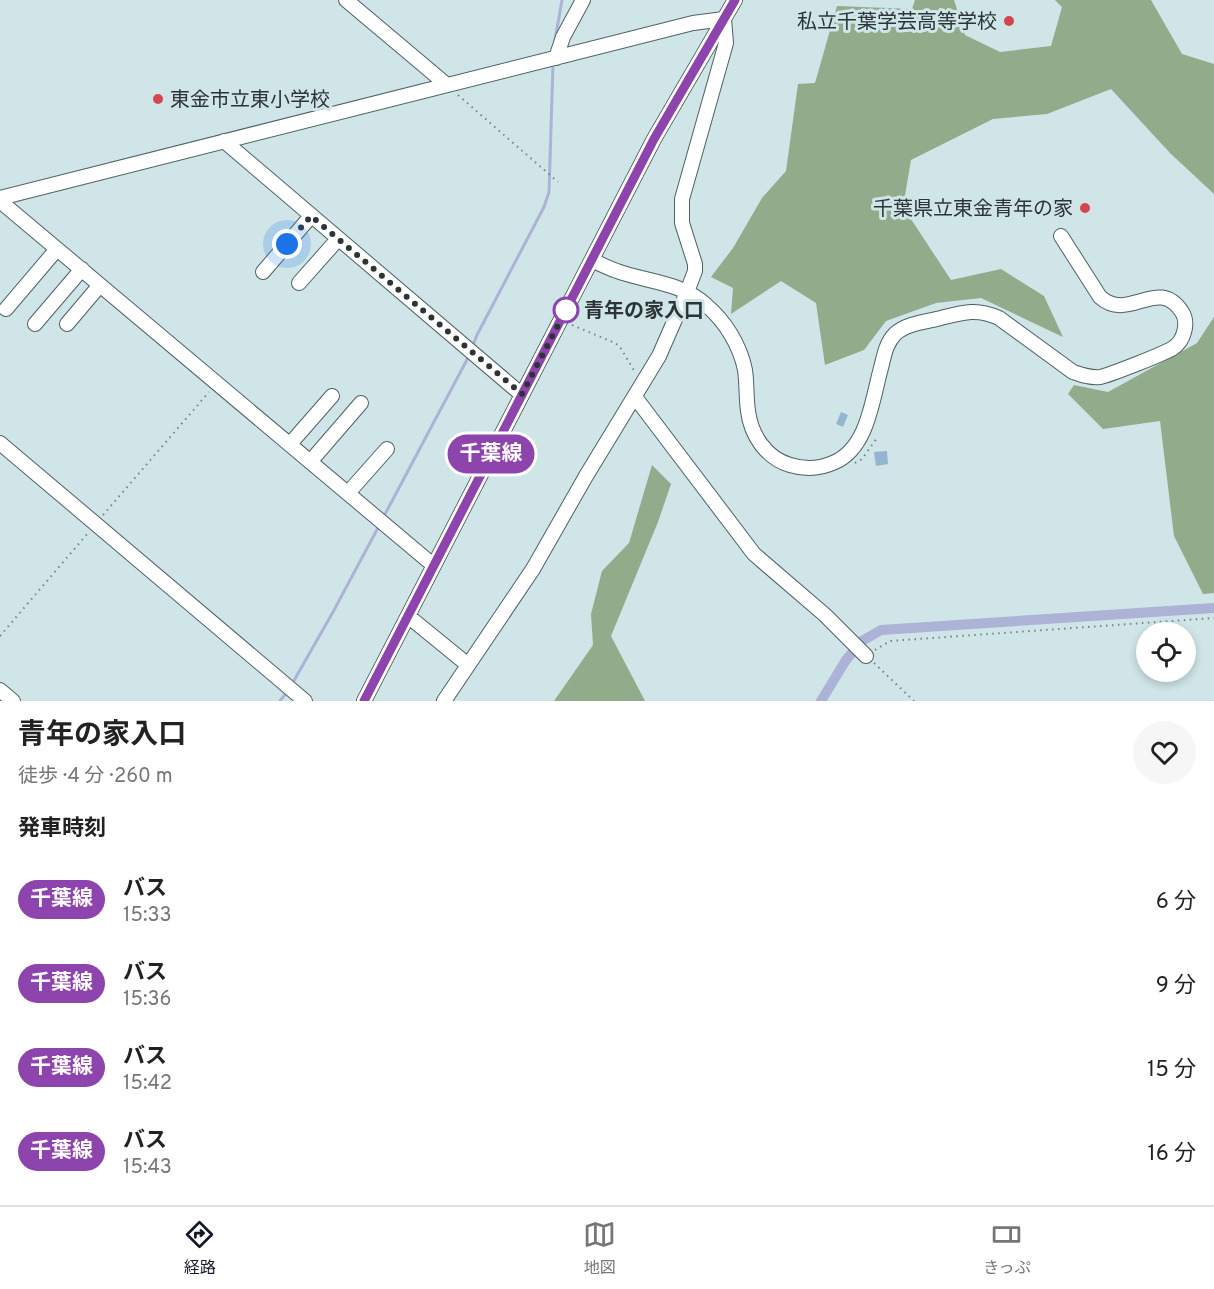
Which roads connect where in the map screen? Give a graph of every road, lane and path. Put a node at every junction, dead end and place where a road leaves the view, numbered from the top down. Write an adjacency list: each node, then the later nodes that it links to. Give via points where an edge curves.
1 (346, 0): 6 (street)
2 (583, 0): 5 (street)
3 (735, 0): 4 (street)
4 (724, 19): 5 (street, via 693,23); 14 (street, via 654,139); 19 (street, via 726,44 682,200 682,224 695,264)
5 (556, 58): 6 (street)
6 (447, 85): 7 (street); 8 (path)
7 (224, 141): 9 (street); 10 (street)
8 (558, 182)
9 (0, 200): 13 (street)
10 (311, 216): 12 (street); 16 (street)
11 (1061, 236): 19 (street, via 1108,305 1121,307 1154,297 1176,304 1184,314 1185,326 1184,335 1173,348 1101,377 1085,376 1073,372 1012,326 985,312 968,311 904,327 886,348 866,425 858,441 849,453 825,467 789,465 771,456 760,444 748,412 745,369 738,348 729,330 705,304)
12 (338, 239): 17 (street); 26 (street)
13 (57, 249): 15 (street); 20 (street)
14 (592, 260): 19 (street, via 617,272); 21 (street)
15 (82, 269): 18 (street); 22 (street)
16 (263, 272)
17 (299, 284)
18 (100, 285): 23 (street); 24 (street)
19 (687, 292): 25 (street)
20 (6, 309)
21 (561, 320): 25 (path, via 620,347); 26 (street)
22 (35, 324)
23 (67, 324)
24 (217, 383): 31 (street); 35 (path)
25 (643, 384): 28 (street)
26 (522, 394): 36 (street)
27 (332, 396): 31 (street)
28 (635, 397): 40 (street, via 754,554); 41 (street, via 533,568)
29 (362, 403): 33 (street)
30 (0, 443): 35 (street)
31 (290, 444): 33 (street)
32 (387, 449): 34 (street)
33 (310, 462): 34 (street)
34 (348, 494): 36 (street)
35 (95, 524): 39 (path); 44 (street)
36 (434, 565): 37 (street)
37 (408, 616): 41 (street); 45 (street)
38 (1214, 618): 40 (path, via 891,640)
39 (0, 636)
40 (867, 656): 47 (path)
41 (468, 665): 46 (street)
42 (0, 690): 43 (street)
43 (13, 701)
44 (305, 701)
45 (364, 701)
46 (444, 701)
47 (914, 701)

